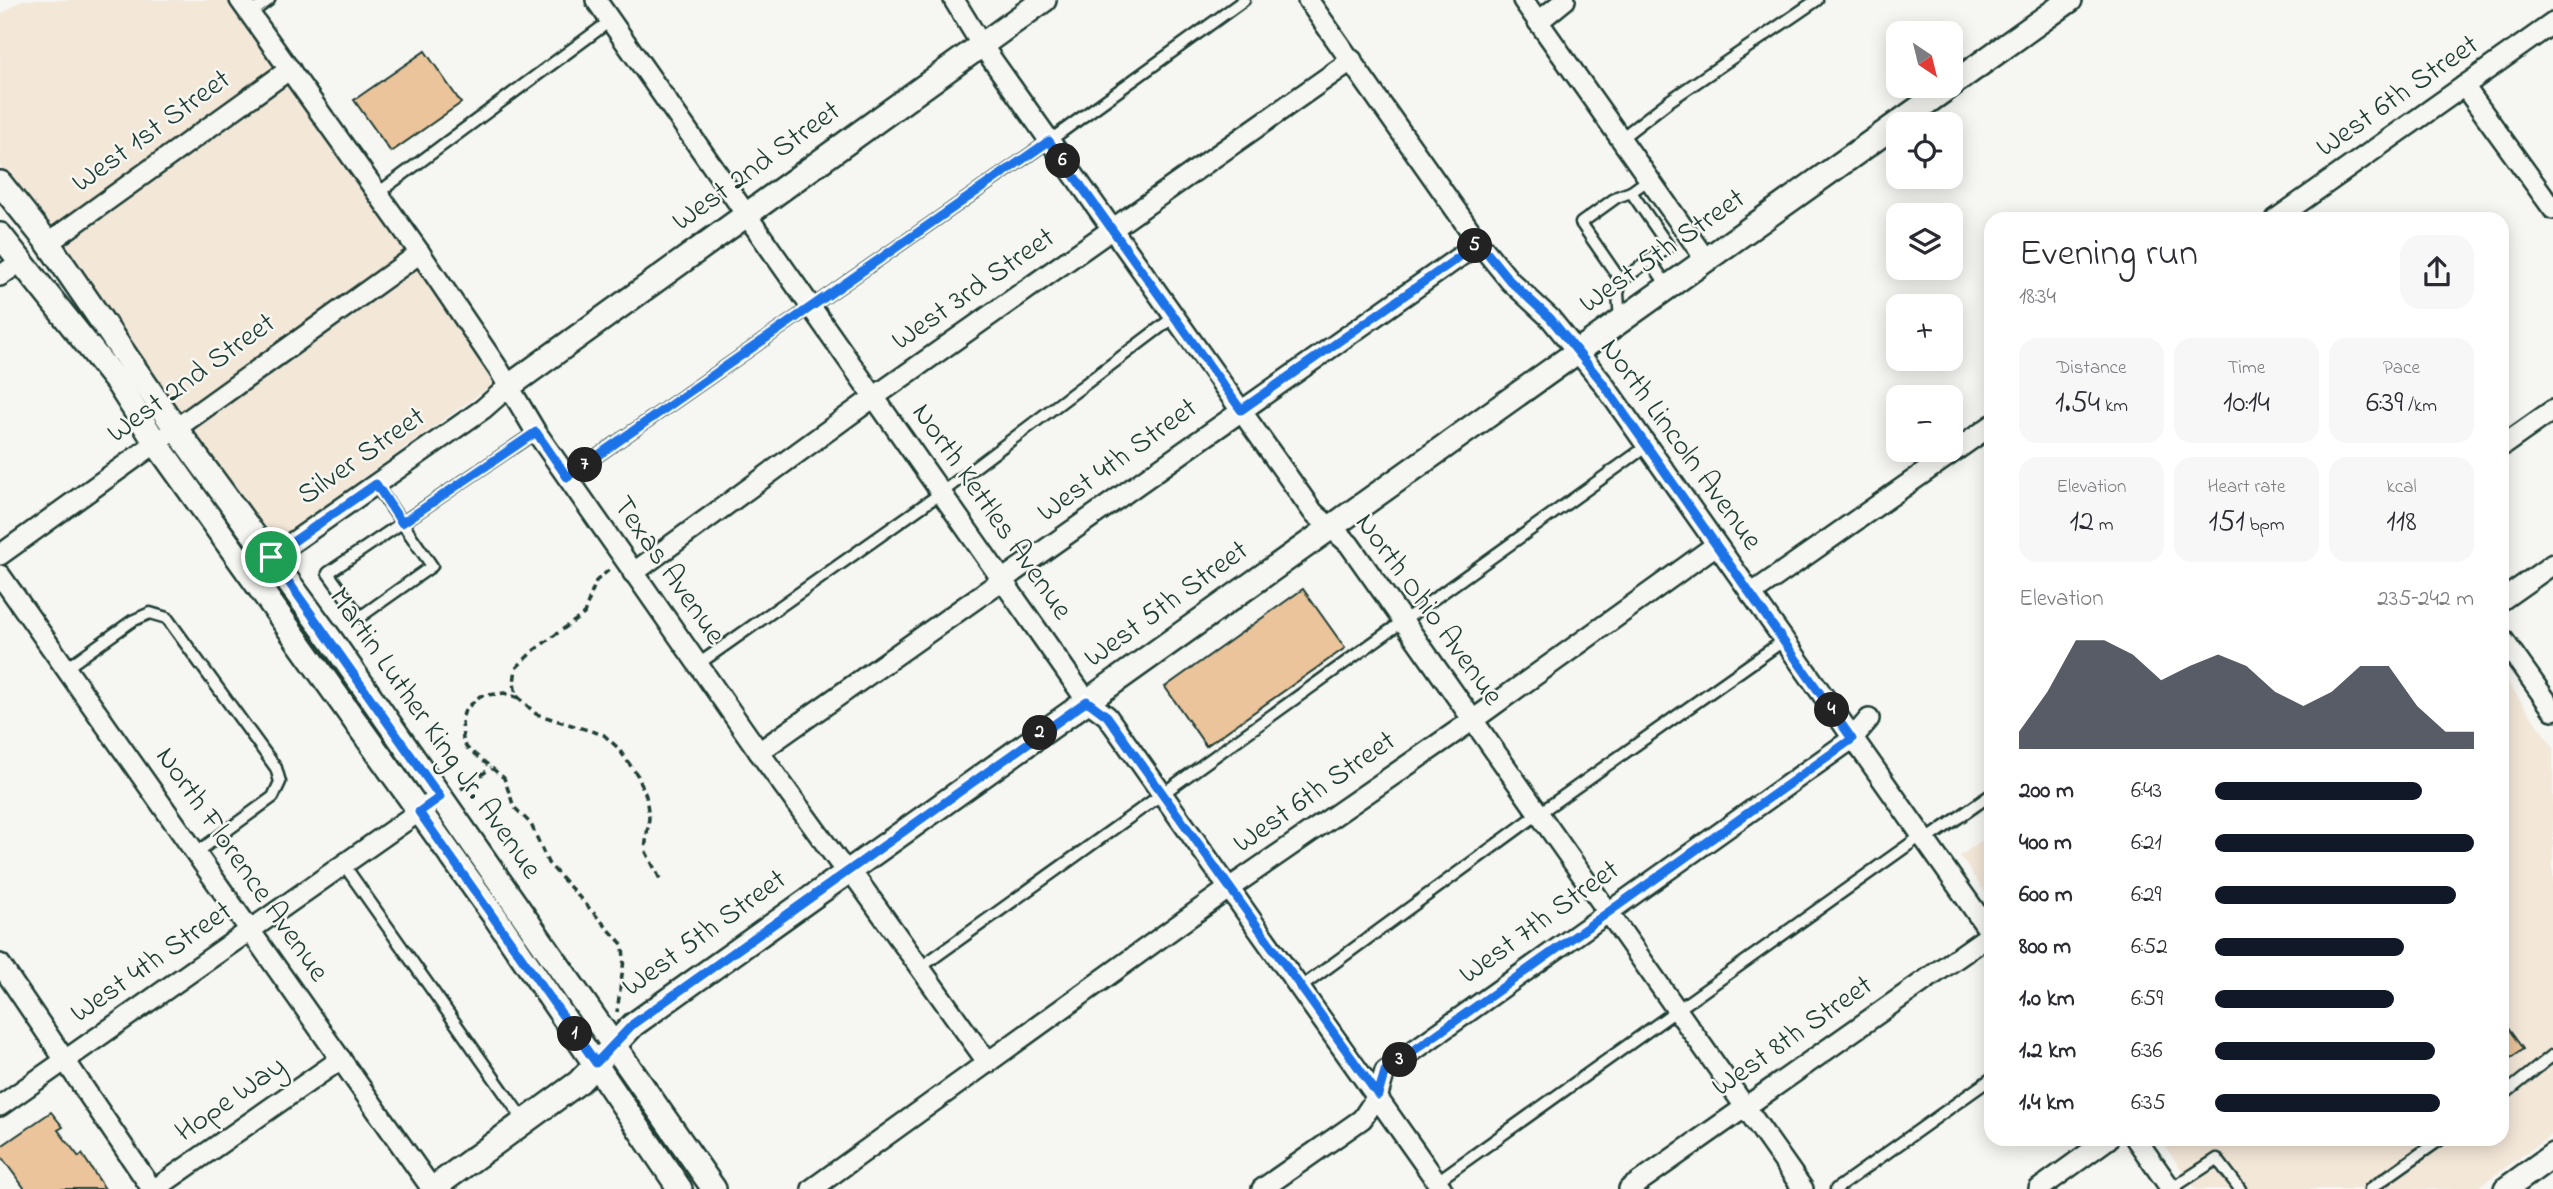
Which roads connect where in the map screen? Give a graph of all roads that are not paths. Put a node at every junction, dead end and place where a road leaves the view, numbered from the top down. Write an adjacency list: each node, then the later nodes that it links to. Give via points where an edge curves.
1 (269, 0): 11 (lane)
2 (596, 0): 12 (street, North Kettles Avenue)
3 (954, 0): 15 (street, North Ohio Avenue)
4 (1044, 0): 15 (street, West 2nd Street)
5 (1244, 0): 22 (lane)
6 (1308, 0): 16 (street, North Lincoln Avenue)
7 (1523, 0): 13 (street)
8 (1565, 0): 13 (street)
9 (1817, 0): 21 (lane)
10 (2070, 0): 18 (street, West 5th Street)
11 (245, 7): 17 (street, Texas Avenue)
12 (610, 21): 26 (lane); 29 (street, North Kettles Avenue)
13 (1538, 22): 21 (street)
14 (2553, 23): 19 (street, West 6th Street)
15 (981, 44): 22 (street, North Ohio Avenue); 29 (street, West 2nd Street)
16 (1352, 60): 31 (street, West 3rd Street); 35 (street, North Lincoln Avenue)
17 (290, 69): 26 (street, Texas Avenue); 34 (street, West 1st Street)
18 (1964, 76)
19 (2464, 86): 27 (street); 28 (street, West 6th Street)
20 (1933, 98): 38 (street, West 5th Street)
21 (1620, 139): 23 (street)
22 (1049, 141): 31 (street, North Ohio Avenue); 43 (lane)
23 (1649, 179): 25 (lane); 30 (street)
24 (0, 183): 34 (street, Martin Luther King Jr. Avenue)
25 (1631, 192): 32 (lane); 41 (lane, via 1581,223)
26 (378, 193): 36 (street, Texas Avenue)
27 (2553, 209)
28 (2286, 212)
29 (746, 214): 43 (street, North Kettles Avenue); 47 (street, West 2nd Street)
30 (1675, 216): 32 (lane); 38 (street)
31 (1111, 229): 44 (street, North Ohio Avenue); 48 (street, West 3rd Street)
32 (1657, 229): 37 (lane, via 1669,247)
33 (0, 235): 39 (street, Martin Luther King Jr. Avenue)
34 (48, 243): 51 (street, Martin Luther King Jr. Avenue)
35 (1479, 243): 46 (street, North Lincoln Avenue); 49 (street, West 4th Street)
36 (420, 253): 47 (street, Texas Avenue); 51 (street, West 2nd Street)
37 (1650, 260): 41 (lane); 42 (lane)
38 (1706, 260): 42 (street, West 5th Street)
39 (20, 262): 40 (street); 55 (street, Martin Luther King Jr. Avenue, via 117,382)
40 (0, 276)
41 (1621, 281): 45 (lane)
42 (1668, 287): 45 (street, West 5th Street)
43 (811, 308): 48 (street, North Kettles Avenue); 57 (lane)
44 (1174, 317): 49 (street, North Ohio Avenue); 59 (lane)
45 (1620, 320): 46 (street, West 5th Street)
46 (1576, 352): 56 (street, North Lincoln Avenue); 61 (street, West 5th Street)
47 (508, 387): 53 (street, Texas Avenue); 58 (street, Silver Street)
48 (874, 397): 59 (street, North Kettles Avenue); 67 (street, West 3rd Street)
49 (1241, 410): 61 (street, North Ohio Avenue, via 1312,512); 69 (street, West 4th Street)
50 (2553, 410): 54 (street)
51 (176, 429): 55 (street, West 2nd Street); 64 (street, Martin Luther King Jr. Avenue)
52 (1984, 431): 70 (street)
53 (536, 432): 57 (street, Texas Avenue); 60 (lane)
54 (2509, 441)
55 (156, 443): 63 (street, West 2nd Street); 66 (street, Martin Luther King Jr. Avenue)
56 (1647, 446): 62 (street, North Lincoln Avenue); 72 (lane)
57 (567, 477): 67 (street, Texas Avenue)
58 (376, 484): 60 (lane); 64 (street, Silver Street)
59 (941, 493): 69 (street, North Kettles Avenue); 75 (lane)
60 (402, 523): 60 (lane, via 432,566 360,617 328,573)
61 (1331, 526): 72 (street, North Ohio Avenue); 77 (street, West 5th Street)
62 (1716, 545): 70 (street, North Lincoln Avenue); 80 (street, West 6th Street)
63 (0, 555)
64 (271, 557): 66 (street, Silver Street); 84 (street, Martin Luther King Jr. Avenue)
65 (2553, 564): 71 (street)
66 (249, 573): 86 (street, Martin Luther King Jr. Avenue)
67 (633, 573): 75 (street, Texas Avenue)
68 (0, 575): 76 (street, North Florence Avenue)
69 (1003, 581): 77 (street, North Kettles Avenue); 82 (street, West 4th Street)
70 (1751, 594): 73 (street, North Lincoln Avenue)
71 (2509, 595)
72 (1403, 621): 80 (street, North Ohio Avenue); 83 (lane)
73 (1783, 641): 81 (street, North Lincoln Avenue); 87 (lane)
74 (2509, 648): 78 (street)
75 (697, 665): 82 (street, Texas Avenue)
76 (66, 668): 89 (street, North Florence Avenue); 89 (lane, via 132,621 150,613 167,618 276,768 280,782 273,797)
77 (1087, 701): 83 (street, North Kettles Avenue, via 1107,716); 91 (street, West 5th Street)
78 (2553, 710)
79 (1869, 719): 81 (street, West 7th Street)
80 (1473, 720): 87 (street, North Ohio Avenue); 92 (street, West 6th Street)
81 (1852, 739): 88 (street, North Lincoln Avenue); 93 (street, West 7th Street)
82 (759, 752): 91 (street, Texas Avenue)
83 (1161, 793): 92 (street, North Kettles Avenue); 98 (lane)
84 (447, 795): 86 (street, West 4th Street); 101 (street, Martin Luther King Jr. Avenue)
85 (1984, 799): 88 (lane)
86 (419, 812): 90 (street, West 4th Street); 105 (street, Martin Luther King Jr. Avenue)
87 (1538, 814): 93 (street, North Ohio Avenue); 99 (lane)
88 (1923, 838): 94 (street, North Lincoln Avenue); 100 (lane)
89 (196, 853): 95 (street, North Florence Avenue)
90 (344, 864): 95 (street, West 4th Street); 112 (lane)
91 (847, 871): 98 (street, Texas Avenue); 101 (street, West 5th Street, via 633,1024)
92 (1228, 889): 99 (street, North Kettles Avenue); 106 (street, West 6th Street)
93 (1607, 912): 100 (street, North Ohio Avenue); 109 (street, West 7th Street, via 1385,1071)
94 (1984, 925)
95 (251, 930): 103 (street, North Florence Avenue); 104 (street, West 4th Street)
96 (1984, 940): 111 (street, West 8th Street)
97 (0, 964): 104 (street)
98 (921, 967): 106 (street, Texas Avenue)
99 (1300, 988): 109 (street, North Kettles Avenue)
100 (1676, 1009): 111 (street, North Ohio Avenue); 117 (lane)
101 (611, 1045): 105 (street, West 5th Street); 121 (street, Martin Luther King Jr. Avenue)
102 (2553, 1055): 108 (lane)
103 (341, 1059): 118 (street, Hope Way); 119 (street, North Florence Avenue)
104 (65, 1060): 110 (street, West 4th Street); 118 (street)
105 (596, 1063): 112 (street, West 5th Street, via 579,1082); 120 (street, Martin Luther King Jr. Avenue)
106 (988, 1063): 122 (street, West 6th Street)
107 (1984, 1084): 126 (lane)
108 (2509, 1090)
109 (1378, 1095): 117 (street, North Kettles Avenue); 123 (street, West 7th Street, via 1362,1119)
110 (0, 1106)
111 (1745, 1107): 124 (street, West 8th Street); 125 (street, North Ohio Avenue)
112 (525, 1122): 119 (street, West 5th Street)
113 (2098, 1146): 127 (street)
114 (2141, 1146): 128 (street)
115 (2431, 1146): 130 (lane)
116 (2553, 1155): 131 (street)
117 (1439, 1185)
118 (153, 1189)
119 (432, 1189)
120 (680, 1189)
121 (714, 1189)
122 (812, 1189)
123 (1262, 1189)
124 (1629, 1189)
125 (1802, 1189)
126 (1836, 1189)
127 (2039, 1189)
128 (2171, 1189): 129 (lane, via 2217,1159)
129 (2240, 1189)
130 (2370, 1189)
131 (2506, 1189)

